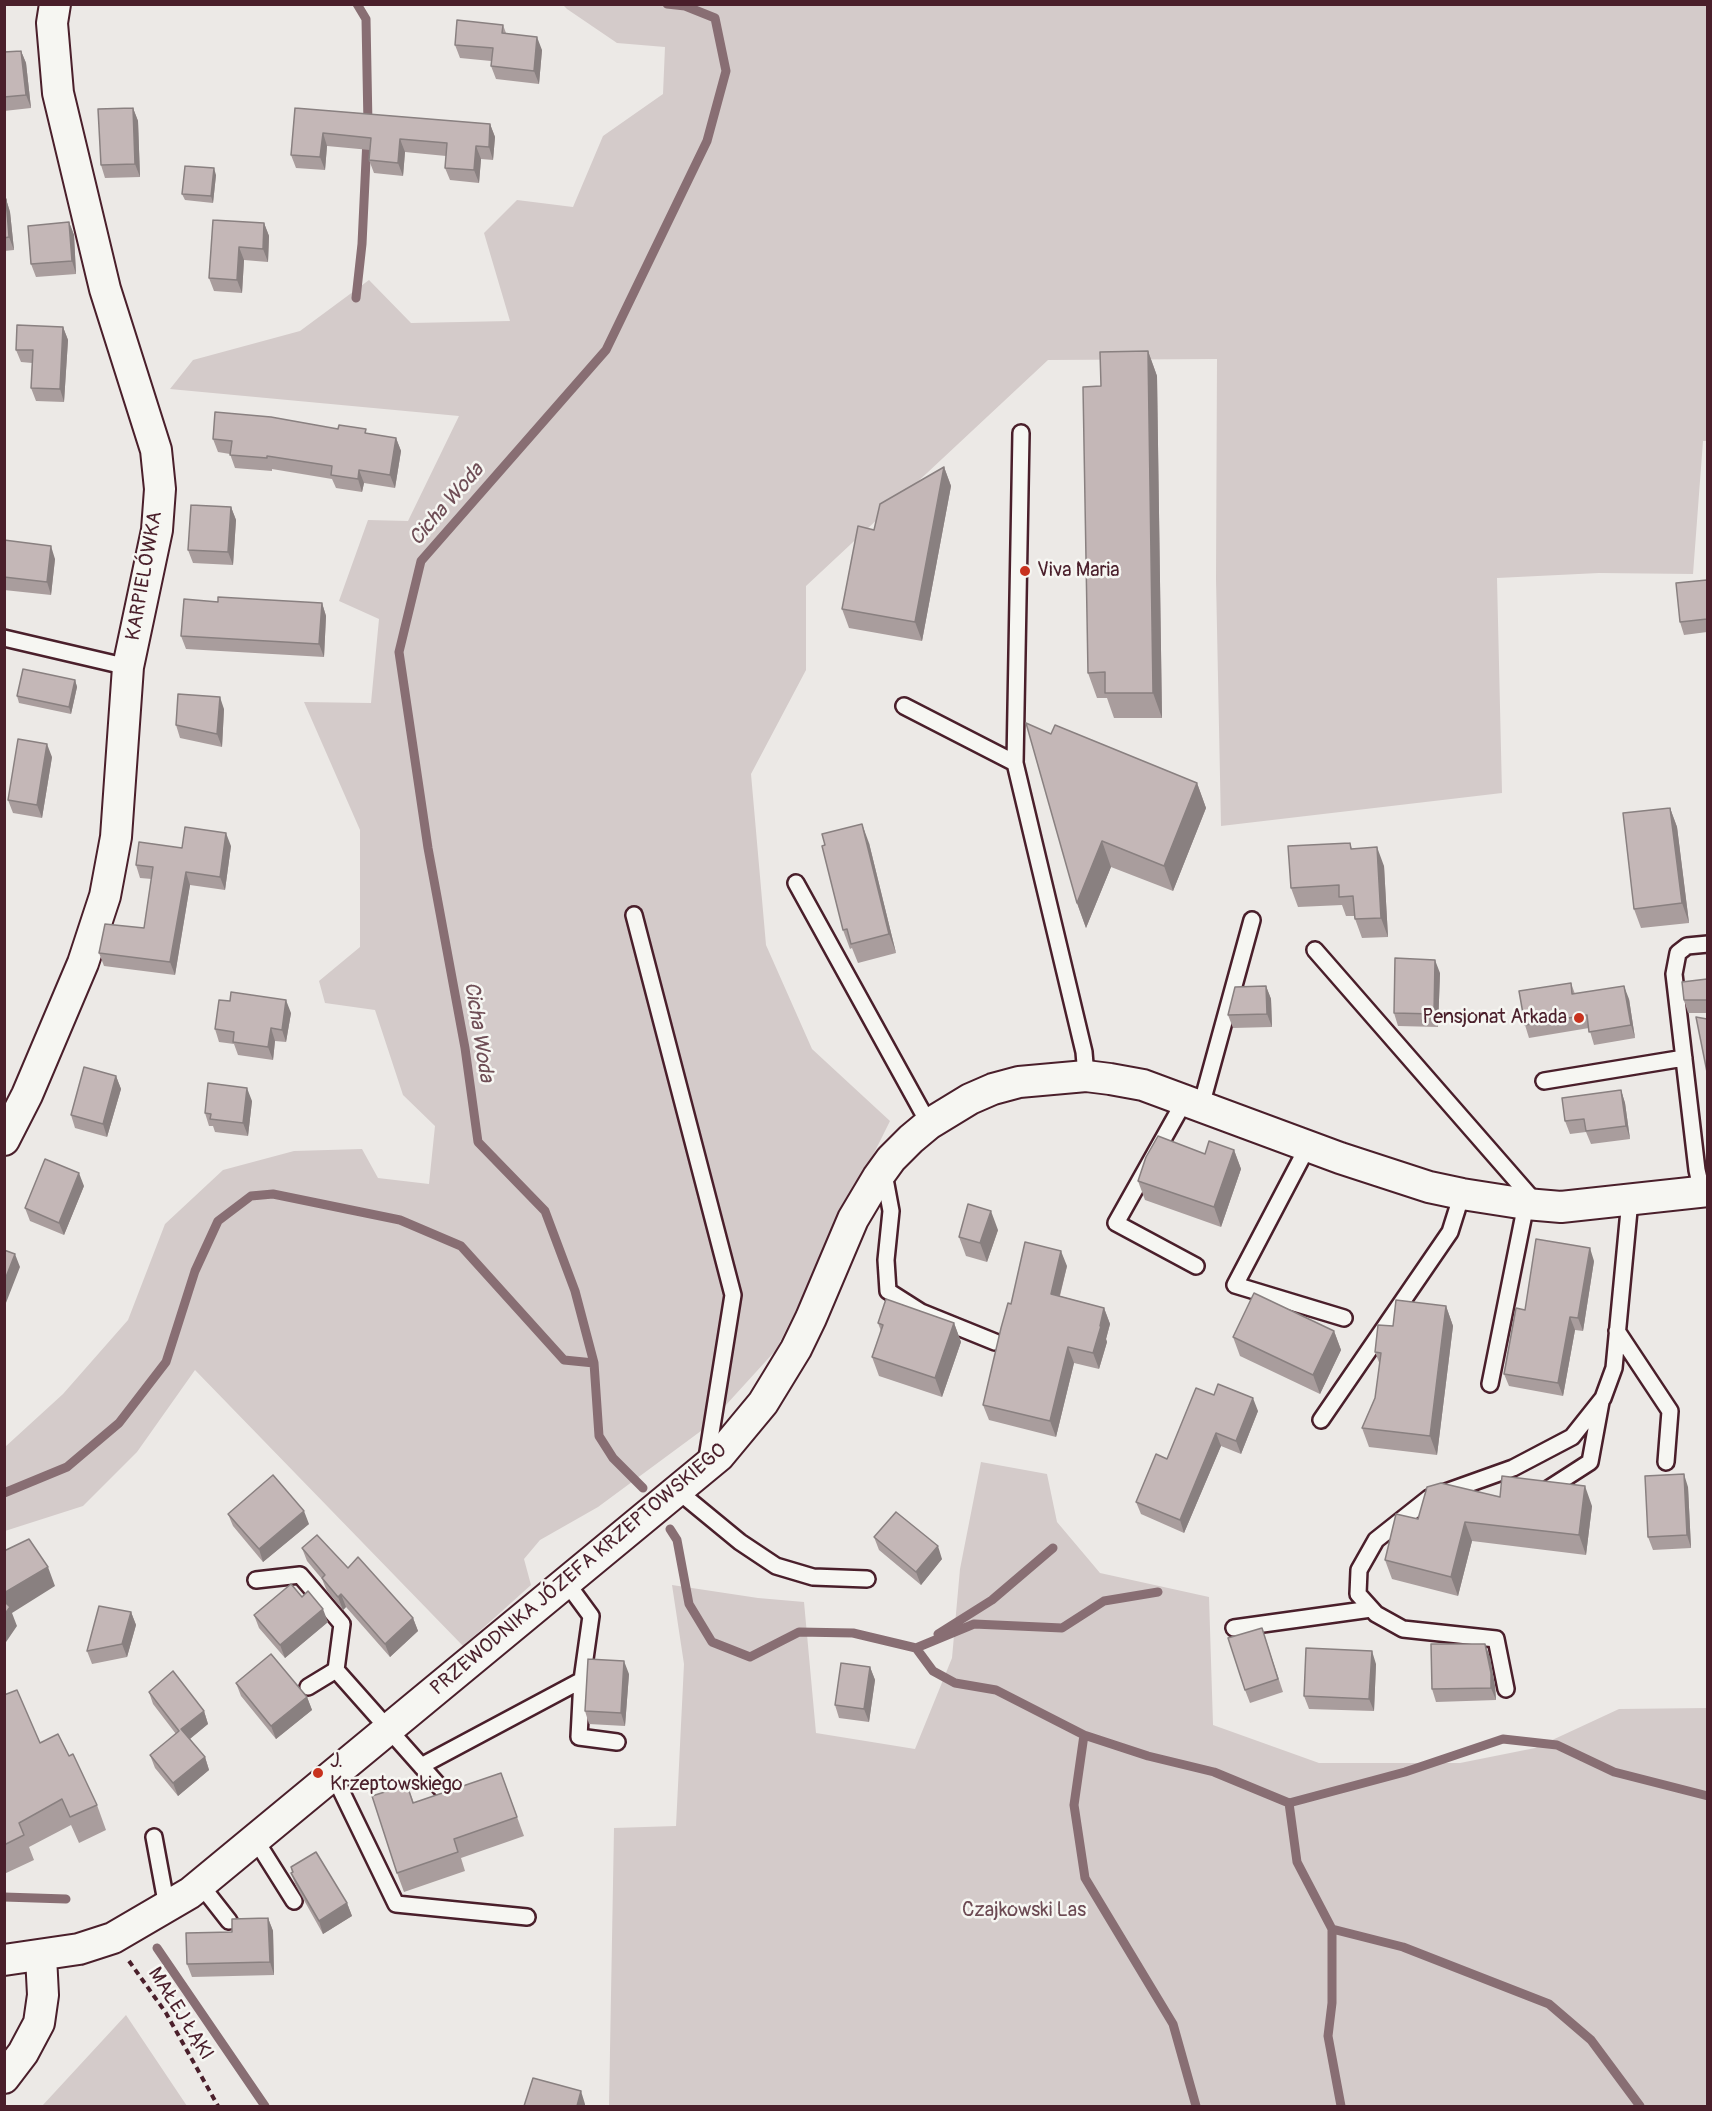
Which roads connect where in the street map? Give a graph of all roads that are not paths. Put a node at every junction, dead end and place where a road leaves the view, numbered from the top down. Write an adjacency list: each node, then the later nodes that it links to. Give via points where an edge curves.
1 (55, 4): 4 (street, KARPIELÓWKA, via 52,24 58,93 105,289 156,450 160,489 156,530)
2 (1021, 433): 6 (lane)
3 (4, 639): 4 (lane)
4 (128, 667): 17 (street, KARPIELÓWKA, via 116,837 105,896 83,963)
5 (904, 706): 6 (lane)
6 (1015, 763): 13 (lane, via 1084,1052)
7 (796, 883): 16 (lane)
8 (634, 915): 32 (lane, via 732,1295)
9 (1252, 920): 15 (lane)
10 (1707, 944): 12 (lane, via 1687,946 1678,953 1674,974)
11 (1315, 950): 23 (lane)
12 (1684, 1058): 14 (lane); 20 (lane, via 1697,1170)
13 (1086, 1076): 15 (street, PRZEWODNIKA JÓZEFA KRZEPTOWSKIEGO, via 1143,1085); 16 (street, PRZEWODNIKA JÓZEFA KRZEPTOWSKIEGO, via 1019,1082 993,1089)
14 (1544, 1082)
15 (1193, 1103): 18 (street, PRZEWODNIKA JÓZEFA KRZEPTOWSKIEGO); 24 (lane, via 1116,1222)
16 (929, 1124): 19 (street, PRZEWODNIKA JÓZEFA KRZEPTOWSKIEGO, via 891,1159)
17 (4, 1140)
18 (1308, 1146): 21 (street, PRZEWODNIKA JÓZEFA KRZEPTOWSKIEGO, via 1384,1173); 25 (lane, via 1235,1285)
19 (878, 1177): 27 (lane, via 886,1184 891,1211 886,1260 888,1291 921,1312); 32 (street, PRZEWODNIKA JÓZEFA KRZEPTOWSKIEGO, via 853,1219 811,1318 778,1379 743,1428)
20 (1705, 1192): 22 (street, PRZEWODNIKA JÓZEFA KRZEPTOWSKIEGO)
21 (1462, 1194): 23 (street, PRZEWODNIKA JÓZEFA KRZEPTOWSKIEGO); 30 (lane, via 1450,1232)
22 (1630, 1200): 23 (street, PRZEWODNIKA JÓZEFA KRZEPTOWSKIEGO, via 1591,1205); 26 (lane)
23 (1532, 1205): 28 (lane)
24 (1196, 1266)
25 (1344, 1318)
26 (1617, 1331): 29 (lane, via 1614,1368); 31 (lane, via 1670,1411)
27 (995, 1342)
28 (1490, 1384)
29 (1601, 1400): 34 (lane, via 1590,1462); 38 (lane, via 1572,1437 1512,1468 1429,1498 1377,1540 1359,1570 1358,1594)
30 (1322, 1420)
31 (1666, 1461)
32 (706, 1467): 33 (street, PRZEWODNIKA JÓZEFA KRZEPTOWSKIEGO)
33 (678, 1491): 35 (lane, via 776,1566 813,1577); 37 (street, PRZEWODNIKA JÓZEFA KRZEPTOWSKIEGO)
34 (1545, 1491)
35 (867, 1579)
36 (256, 1580): 40 (lane, via 300,1575 342,1624)
37 (566, 1582): 41 (lane, via 591,1616); 44 (street, PRZEWODNIKA JÓZEFA KRZEPTOWSKIEGO)
38 (1371, 1609): 39 (lane); 43 (lane, via 1403,1629 1496,1639)
39 (1234, 1628)
40 (336, 1670): 42 (lane); 44 (lane)
41 (582, 1680): 45 (lane, via 579,1737); 46 (lane)
42 (308, 1687)
43 (1506, 1689)
44 (388, 1729): 46 (lane); 47 (street, PRZEWODNIKA JÓZEFA KRZEPTOWSKIEGO)
45 (617, 1742)
46 (421, 1766): 48 (lane)
47 (333, 1774): 50 (street, PRZEWODNIKA JÓZEFA KRZEPTOWSKIEGO); 54 (lane, via 396,1904)
48 (447, 1795)
49 (154, 1837): 53 (lane)
50 (255, 1839): 51 (street, PRZEWODNIKA JÓZEFA KRZEPTOWSKIEGO); 52 (lane)
51 (200, 1884): 53 (street, PRZEWODNIKA JÓZEFA KRZEPTOWSKIEGO); 55 (lane)
52 (294, 1901)
53 (167, 1907): 56 (street, PRZEWODNIKA JÓZEFA KRZEPTOWSKIEGO, via 113,1938)
54 (527, 1917)
55 (229, 1921)
56 (41, 1956): 57 (street); 58 (street, via 44,1995 39,2023)
57 (4, 1960)
58 (4, 2078)

